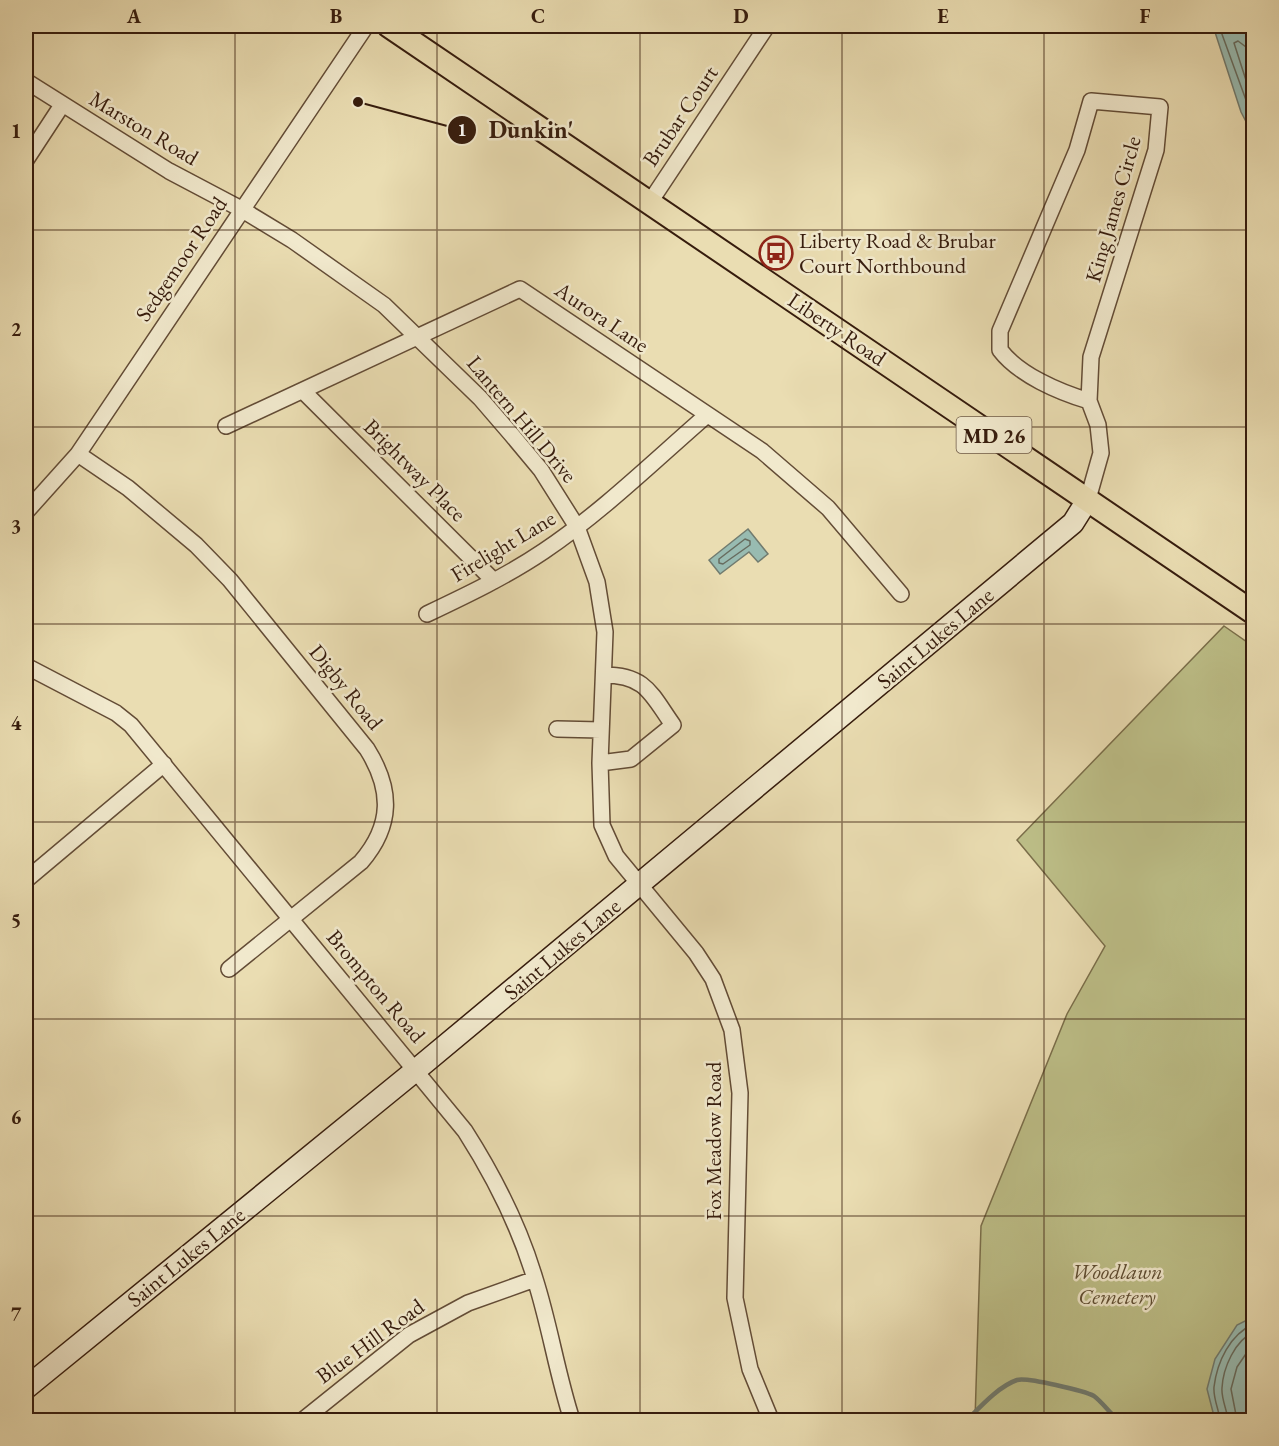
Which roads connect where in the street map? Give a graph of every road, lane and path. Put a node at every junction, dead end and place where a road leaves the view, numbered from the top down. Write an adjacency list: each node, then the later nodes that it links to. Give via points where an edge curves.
1 (366, 26): 8 (street, Sedgemoor Road)
2 (389, 26): 7 (main road, Liberty Road / MD 26)
3 (767, 26): 7 (street, Brubar Court)
4 (26, 81): 5 (street, Marston Road)
5 (62, 105): 6 (street); 8 (street, Marston Road, via 169,171)
6 (26, 160)
7 (650, 202): 15 (main road, Liberty Road / MD 26)
8 (241, 209): 9 (street, Lantern Hill Drive, via 338,271 384,305); 14 (street, Sedgemoor Road)
9 (418, 337): 10 (street, Aurora Lane); 12 (street, Aurora Lane, via 520,289); 17 (street, Lantern Hill Drive, via 511,434 541,470)
10 (303, 391): 13 (street, Aurora Lane); 18 (street, Brightway Place)
11 (1089, 401): 11 (street, King James Circle, via 1091,357 1156,150 1160,107 1091,100 1077,150 1000,331 1000,350 1012,363 1067,394); 15 (street, King James Circle, via 1098,425 1101,453)
12 (707, 415): 17 (street, Firelight Lane); 19 (street, Aurora Lane, via 798,480 828,508)
13 (226, 426)
14 (78, 454): 16 (street, Sedgemoor Road); 30 (street, Digby Road, via 163,516 223,573 377,765 386,795 382,829 375,846)
15 (1088, 499): 20 (main road, Liberty Road / MD 26); 29 (street, Saint Lukes Lane, via 1073,523)
16 (26, 512)
17 (577, 527): 18 (street, Firelight Lane); 23 (street, Lantern Hill Drive, via 590,556 602,603)
18 (494, 581): 21 (street, Firelight Lane)
19 (901, 594)
20 (1254, 613)
21 (427, 614)
22 (26, 666): 27 (street, Brompton Road, via 116,713)
23 (604, 675): 25 (street, Lantern Hill Drive); 26 (street, via 635,678 673,725 631,759)
24 (557, 729): 25 (street)
25 (602, 730): 26 (street, Lantern Hill Drive)
26 (600, 763): 29 (street, Lantern Hill Drive, via 602,825 616,856)
27 (164, 764): 28 (street); 30 (street, Brompton Road)
28 (26, 880)
29 (639, 885): 32 (street, Saint Lukes Lane); 37 (street, Fox Meadow Road, via 713,979 732,1030 740,1093 735,1298 750,1369)
30 (291, 919): 31 (street, Digby Road); 32 (street, Brompton Road)
31 (229, 969)
32 (416, 1070): 33 (street, Brompton Road, via 489,1168 507,1202); 34 (street, Saint Lukes Lane)
33 (535, 1279): 35 (street, Blue Hill Road, via 468,1304 409,1335); 36 (street, Brompton Road)
34 (26, 1388)
35 (303, 1420)
36 (572, 1420)
37 (771, 1420)

